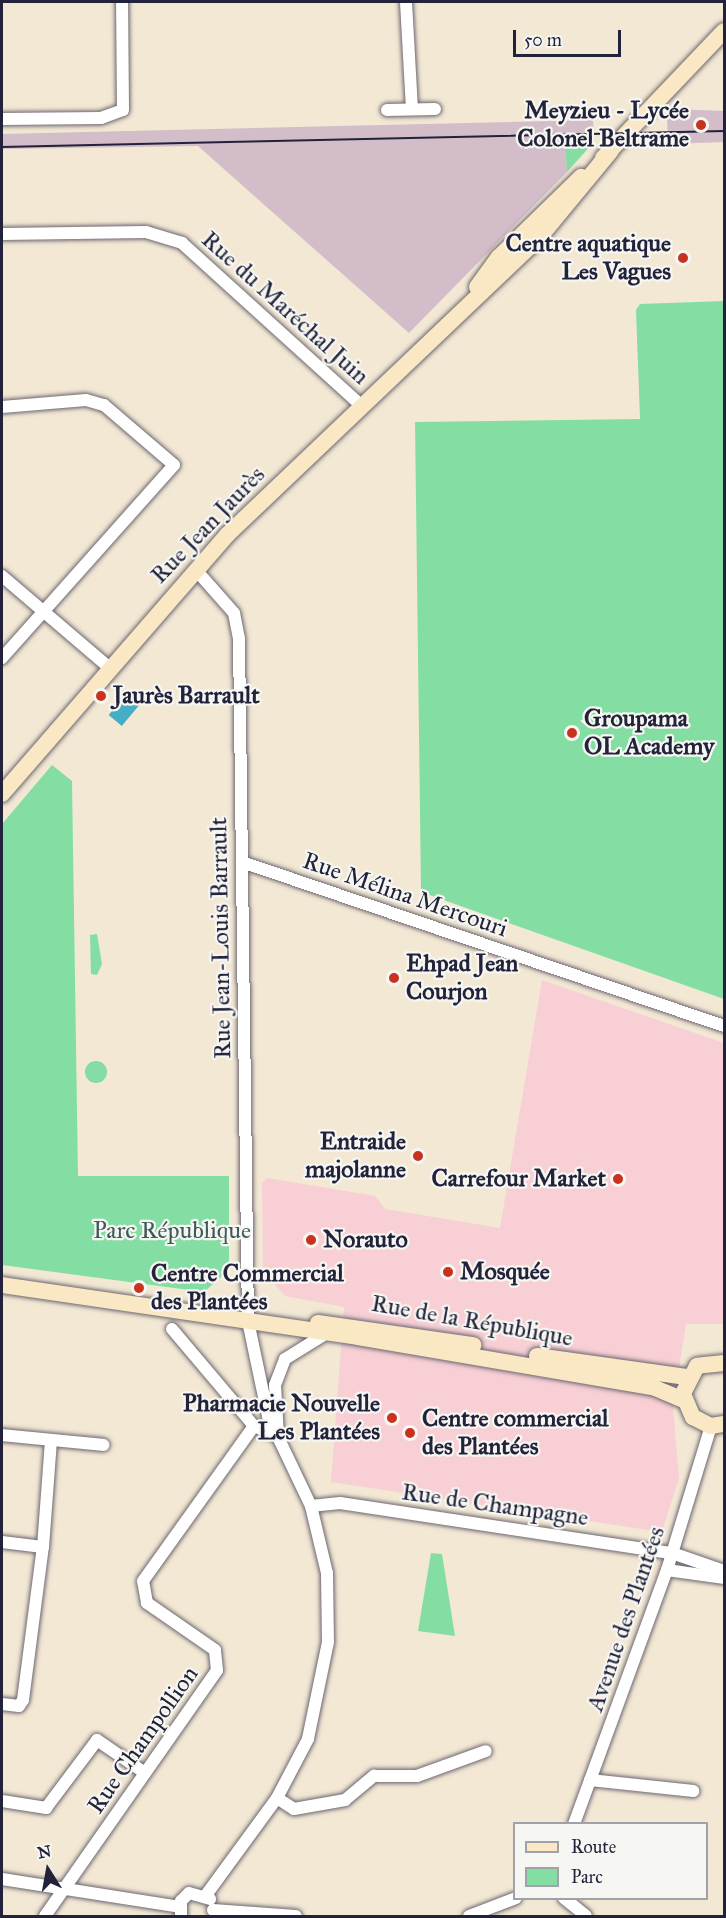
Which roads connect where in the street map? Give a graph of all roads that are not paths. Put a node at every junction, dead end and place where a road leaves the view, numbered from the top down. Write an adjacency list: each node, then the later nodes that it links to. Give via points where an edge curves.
1 (122, 2): 7 (street, via 123,110 101,118)
2 (406, 2): 6 (street)
3 (724, 31): 9 (main road, Rue Jean Jaurès, via 610,152 499,257 465,304)
4 (435, 109): 6 (street)
5 (387, 110): 6 (street)
6 (412, 110)
7 (2, 119)
8 (2, 234): 9 (street, Rue du Maréchal Juin, via 146,231 182,243)
9 (362, 406): 11 (main road, Rue Jean Jaurès)
10 (2, 407): 13 (street, via 86,400 104,405 174,465)
11 (196, 570): 15 (main road, Rue Jean Jaurès); 17 (street, Rue Jean-Louis Barrault, via 228,604 237,625)
12 (2, 576): 13 (street)
13 (42, 612): 14 (street); 15 (street)
14 (2, 658)
15 (111, 669): 16 (main road, Rue Jean Jaurès)
16 (2, 794)
17 (242, 862): 18 (street, Rue Mélina Mercouri); 20 (street, Rue Jean-Louis Barrault)
18 (724, 1026)
19 (2, 1285): 20 (main road, Rue de la République)
20 (248, 1321): 22 (main road, Rue de la République); 24 (main road, Rue de la République, via 346,1323); 29 (street, Rue Jean-Louis Barrault, via 261,1394)
21 (172, 1329): 27 (street)
22 (327, 1333): 25 (main road, Rue de la République, via 655,1388); 29 (street, via 285,1359 275,1385)
23 (724, 1363): 24 (main road, via 704,1363)
24 (687, 1377): 25 (main road)
25 (683, 1400): 26 (main road, via 693,1418)
26 (718, 1425): 35 (street, Avenue des Plantées)
27 (254, 1426): 29 (street); 41 (street, Rue Champollion, via 143,1581 147,1603 215,1650 218,1659 217,1670)
28 (2, 1436): 30 (street)
29 (278, 1436): 32 (street, Rue Jean-Louis Barrault)
30 (51, 1440): 31 (street); 34 (street)
31 (104, 1445)
32 (311, 1506): 35 (street, Rue de Champagne, via 340,1503); 44 (street, Rue Jean-Louis Barrault, via 327,1574 328,1642 317,1711)
33 (2, 1542): 34 (street)
34 (44, 1547): 39 (street, via 23,1700 19,1706)
35 (672, 1553): 36 (street, Avenue des Plantées); 37 (street, Rue de Champagne)
36 (667, 1570): 38 (street); 42 (street, Avenue des Plantées)
37 (724, 1571)
38 (724, 1578)
39 (2, 1704)
40 (486, 1751): 44 (street, via 417,1776 375,1776 345,1800 294,1809)
41 (145, 1773): 45 (street, via 97,1740 46,1808); 48 (street, Rue Champollion)
42 (590, 1780): 43 (street); 46 (street, Avenue des Plantées)
43 (693, 1791)
44 (277, 1798): 49 (street, Rue Jean-Louis Barrault)
45 (2, 1801)
46 (575, 1822)
47 (2, 1879): 48 (street)
48 (62, 1889): 52 (street); 55 (street, Rue Champollion)
49 (206, 1895): 52 (street, via 189,1893); 53 (street)
50 (513, 1900): 57 (street)
51 (565, 1900): 58 (street)
52 (181, 1912)
53 (212, 1913): 54 (street)
54 (252, 1914): 56 (street)
55 (45, 1917)
56 (296, 1917)
57 (469, 1917)
58 (586, 1917)

